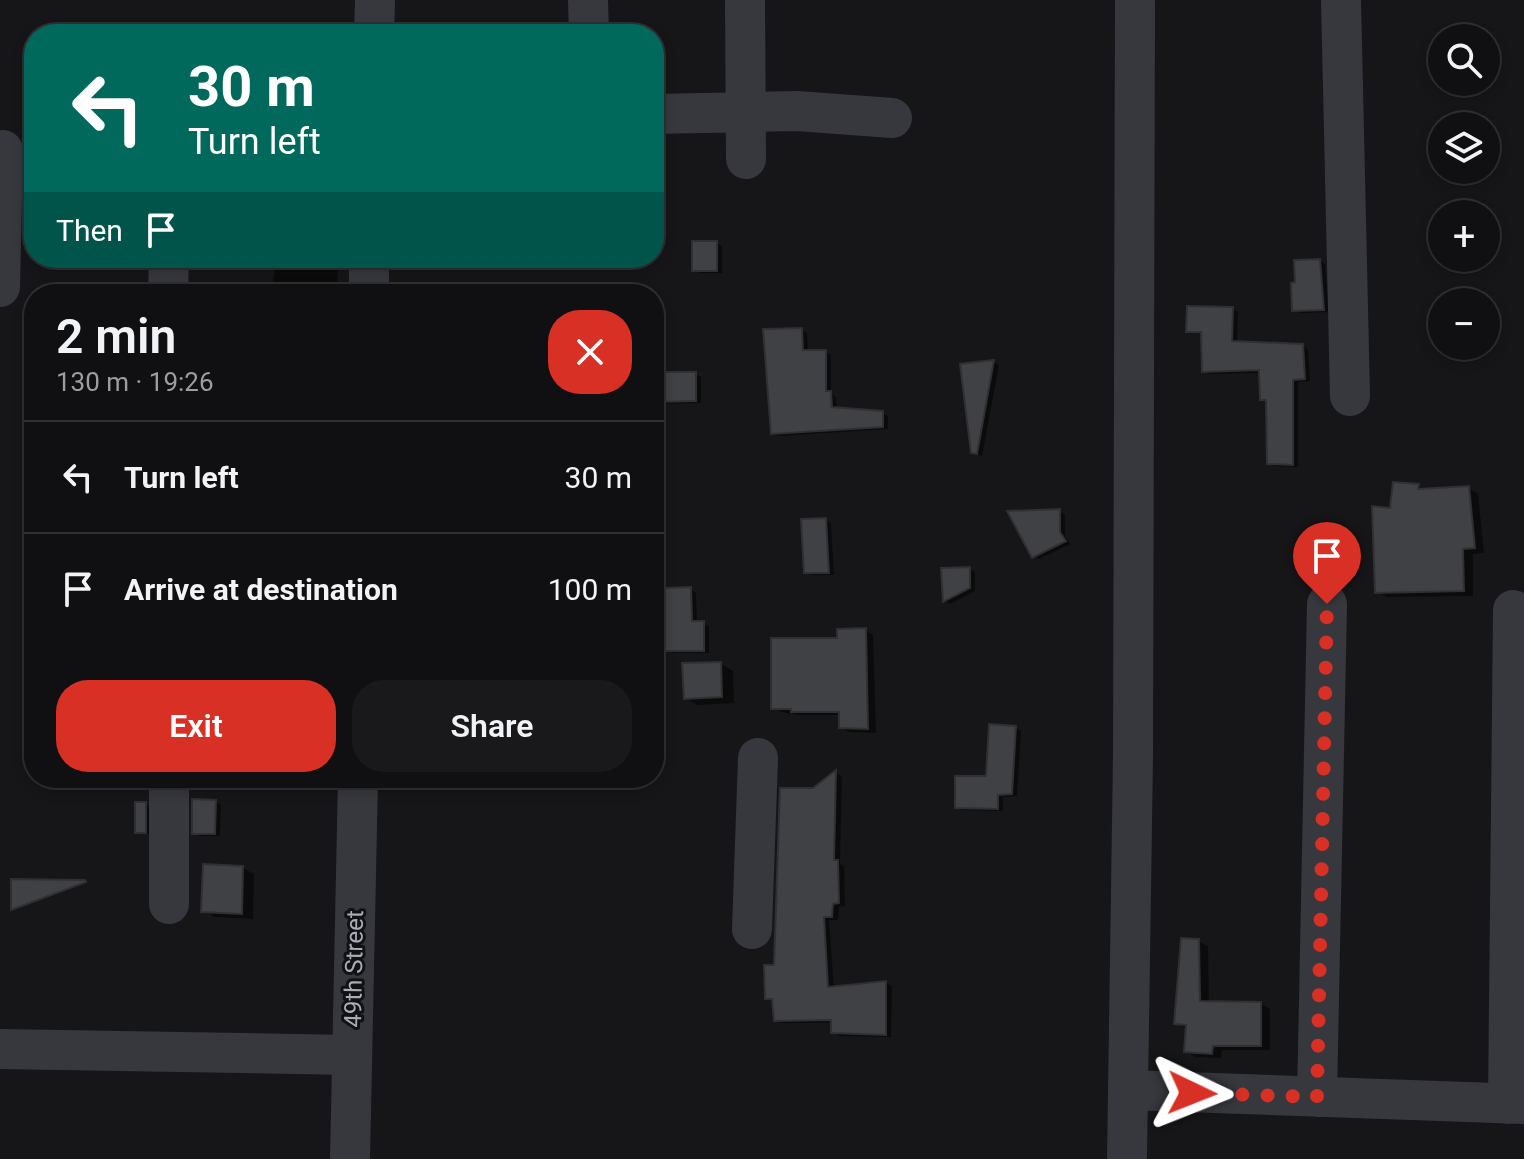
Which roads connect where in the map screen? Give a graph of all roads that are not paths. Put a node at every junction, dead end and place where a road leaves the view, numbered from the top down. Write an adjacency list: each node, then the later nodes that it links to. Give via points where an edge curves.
1 (375, 0): 6 (street)
2 (588, 0): 7 (street)
3 (745, 0): 8 (street)
4 (1135, 0): 24 (street)
5 (1341, 0): 14 (street)
6 (374, 24)
7 (589, 24)
8 (745, 112): 9 (street); 10 (street); 12 (street)
9 (664, 114)
10 (892, 118)
11 (12, 150): 13 (street)
12 (746, 159)
13 (0, 287)
14 (1350, 396)
15 (1327, 604): 25 (street)
16 (1513, 610): 26 (street)
17 (758, 758): 21 (street)
18 (169, 788): 20 (street)
19 (358, 788): 23 (street, 49th Street)
20 (169, 904)
21 (752, 929)
22 (0, 1049): 23 (street)
23 (352, 1055): 27 (street, 49th Street)
24 (1129, 1090): 25 (street); 28 (street)
25 (1317, 1097): 26 (street)
26 (1516, 1104)
27 (350, 1159)
28 (1127, 1159)

